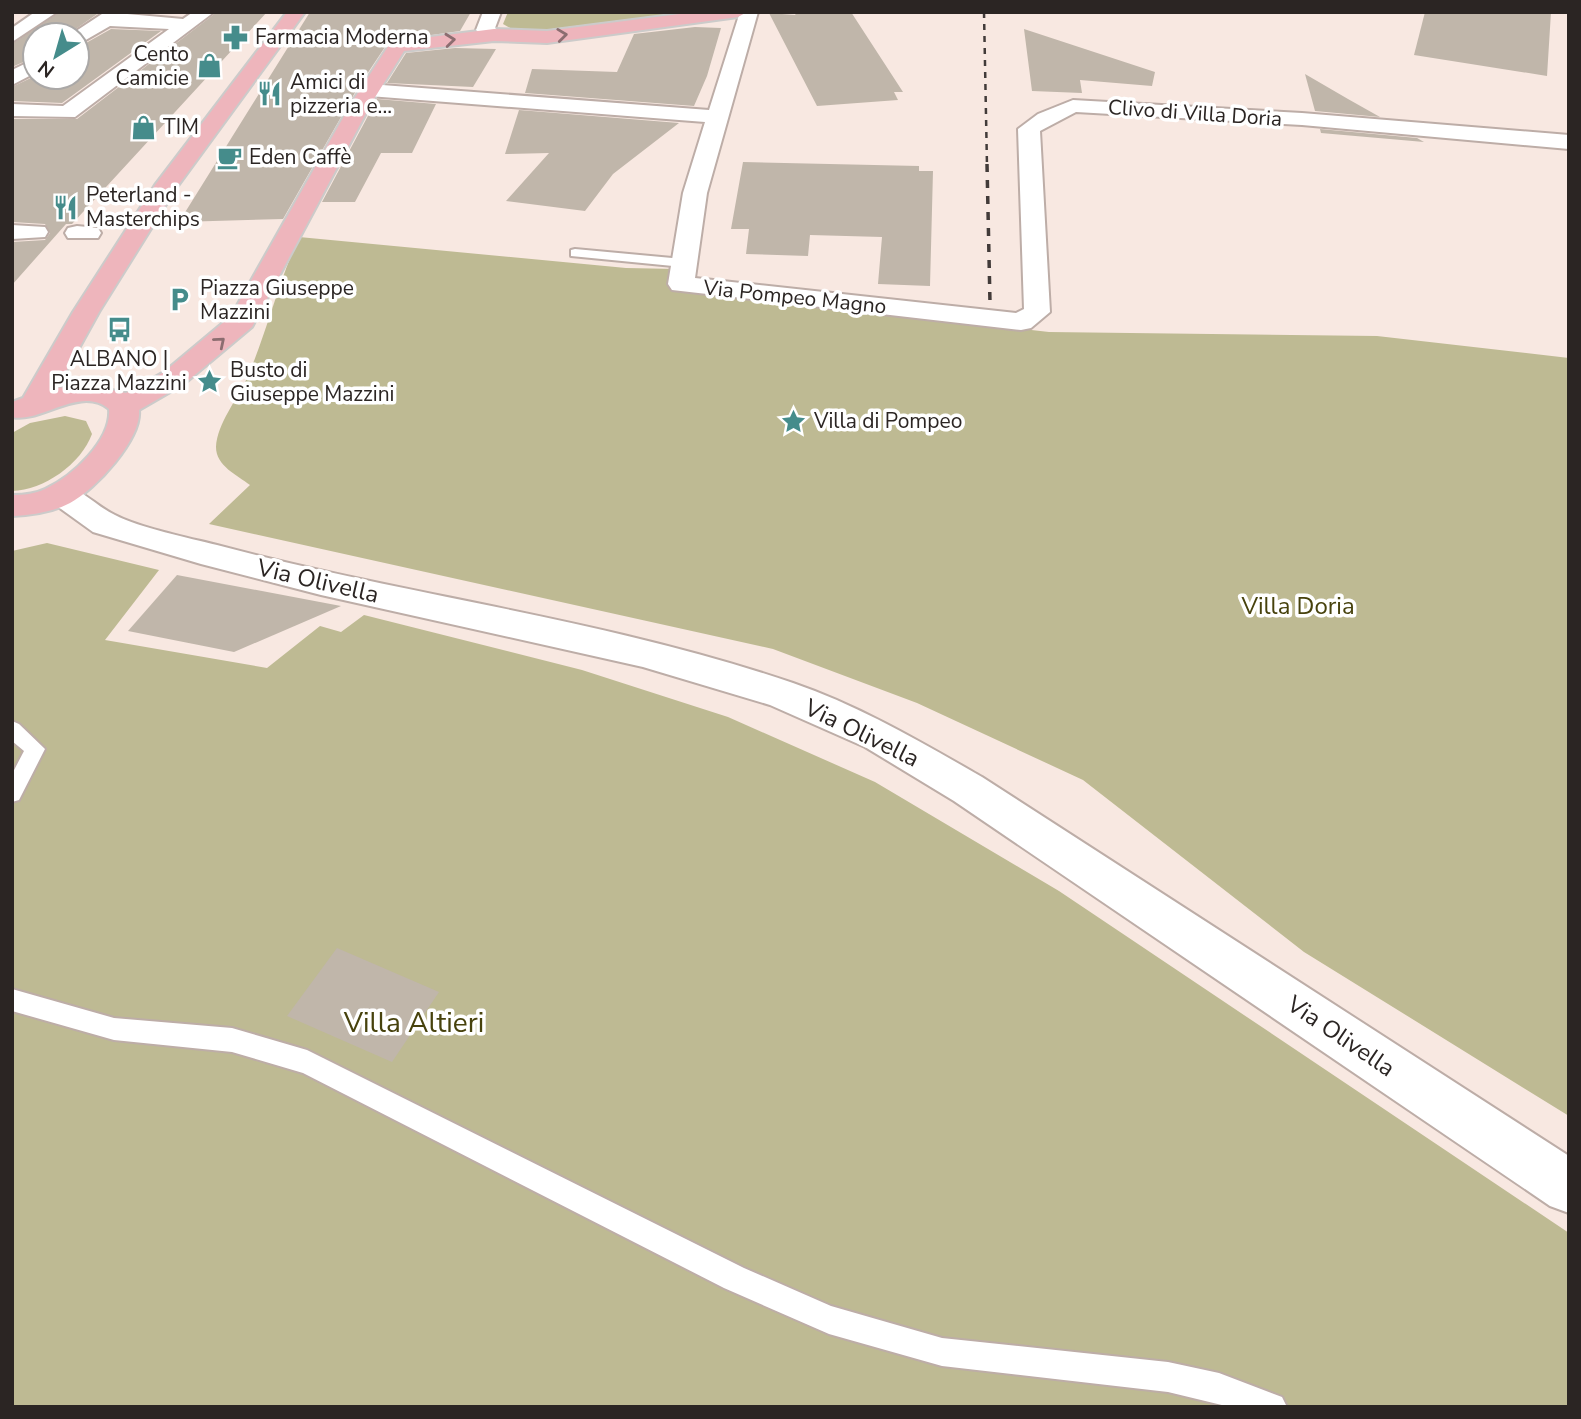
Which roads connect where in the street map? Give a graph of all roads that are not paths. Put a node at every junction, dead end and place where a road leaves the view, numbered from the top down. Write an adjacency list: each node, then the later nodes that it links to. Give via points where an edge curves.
1 (48, 12): 10 (street)
2 (205, 12): 8 (street)
3 (296, 12): 19 (main road, via 167,185)
4 (737, 12): 7 (main road, one-way to 4, via 547,37)
5 (748, 12): 13 (street, Via Pompeo Magno)
6 (113, 16): 8 (street); 9 (street)
7 (493, 24): 11 (main road, one-way to 7, via 398,46)
8 (186, 25): 12 (street, via 68,113)
9 (91, 30)
10 (12, 36)
11 (369, 90): 13 (street); 18 (main road, one-way to 11, via 174,378 242,321)
12 (12, 110)
13 (718, 117): 16 (street, Via Pompeo Magno, via 695,193)
14 (1569, 142): 17 (street, Clivo di Villa Doria, via 1289,118 1073,106 1029,129 1037,312)
15 (575, 253): 16 (lane)
16 (683, 263): 17 (street, Via Pompeo Magno, via 681,284)
17 (1021, 322)
18 (123, 407): 19 (main road, via 104,394 58,397); 20 (main road, via 124,424 117,442 92,471)
19 (24, 409)
20 (31, 505): 24 (street, Via Olivella, via 321,583 643,653 782,694 879,736 980,796)
21 (12, 729): 22 (lane, via 35,749)
22 (12, 794)
23 (12, 1000): 25 (lane, via 114,1030 232,1040 307,1062 734,1278 829,1320 942,1352 1168,1377 1219,1388)
24 (1569, 1187)
25 (1272, 1407)

